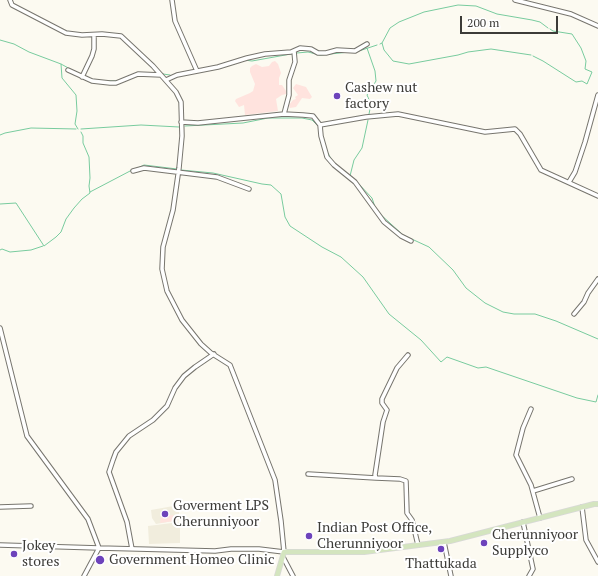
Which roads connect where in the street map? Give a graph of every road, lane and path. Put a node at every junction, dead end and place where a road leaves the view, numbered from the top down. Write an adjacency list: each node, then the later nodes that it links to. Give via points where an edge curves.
1 (10, 0): 5 (street, via 12,5 66,33)
2 (172, 0): 9 (street, via 175,21)
3 (515, 0): 4 (street, via 571,14)
4 (598, 26)
5 (94, 35): 10 (street, via 121,36); 11 (street, via 94,49)
6 (367, 44): 7 (street, via 355,51 318,53 304,48)
7 (294, 51): 9 (street, via 265,54); 14 (street, via 295,62 289,80 289,95)
8 (68, 70): 11 (street)
9 (196, 71): 12 (street)
10 (162, 75): 11 (street, via 138,74 116,83 92,81); 12 (street)
11 (82, 77)
12 (166, 80): 15 (street, via 181,102)
13 (598, 95): 19 (street, via 585,142)
14 (284, 114): 15 (street, via 198,123); 16 (street, via 313,116)
15 (181, 122): 18 (street)
16 (320, 125): 19 (street, via 398,114 485,132 515,129 541,170); 22 (street, via 328,157 334,165 355,182 384,222)
17 (133, 171): 18 (street, via 144,168)
18 (179, 173): 20 (street, via 217,177); 26 (street, via 163,247 162,269 167,291 182,320 201,344)
19 (569, 182): 21 (street)
20 (249, 189)
21 (598, 196)
22 (411, 241)
23 (598, 279): 24 (street)
24 (574, 314)
25 (0, 328): 43 (street, via 27,436 88,519)
26 (214, 354): 44 (street, via 184,376 174,388 167,406 153,420 129,436 116,452 109,472 127,522); 45 (street, via 230,365 275,480)
27 (408, 355): 30 (street, via 397,368 382,399 387,410 383,422)
28 (531, 409): 32 (street, via 516,455)
29 (308, 474): 30 (street)
30 (376, 478): 41 (street, via 406,481 407,513 412,520)
31 (572, 479): 32 (street)
32 (533, 491): 37 (street)
33 (598, 504): 36 (main road)
34 (31, 506): 35 (street)
35 (0, 507)
36 (582, 507): 37 (main road); 47 (street, via 586,540)
37 (540, 518): 38 (main road)
38 (524, 522): 39 (main road); 52 (street, via 533,569)
39 (444, 542): 41 (main road); 51 (street)
40 (0, 545): 42 (street)
41 (418, 545): 45 (main road, via 364,552)
42 (89, 548): 43 (street); 46 (street)
43 (99, 548): 44 (street); 46 (street)
44 (132, 549): 45 (street, via 260,549)
45 (283, 555): 49 (main road); 50 (street)
46 (93, 559): 48 (street)
47 (598, 562)
48 (84, 576)
49 (278, 576)
50 (293, 576)
51 (451, 576)
52 (529, 576)

